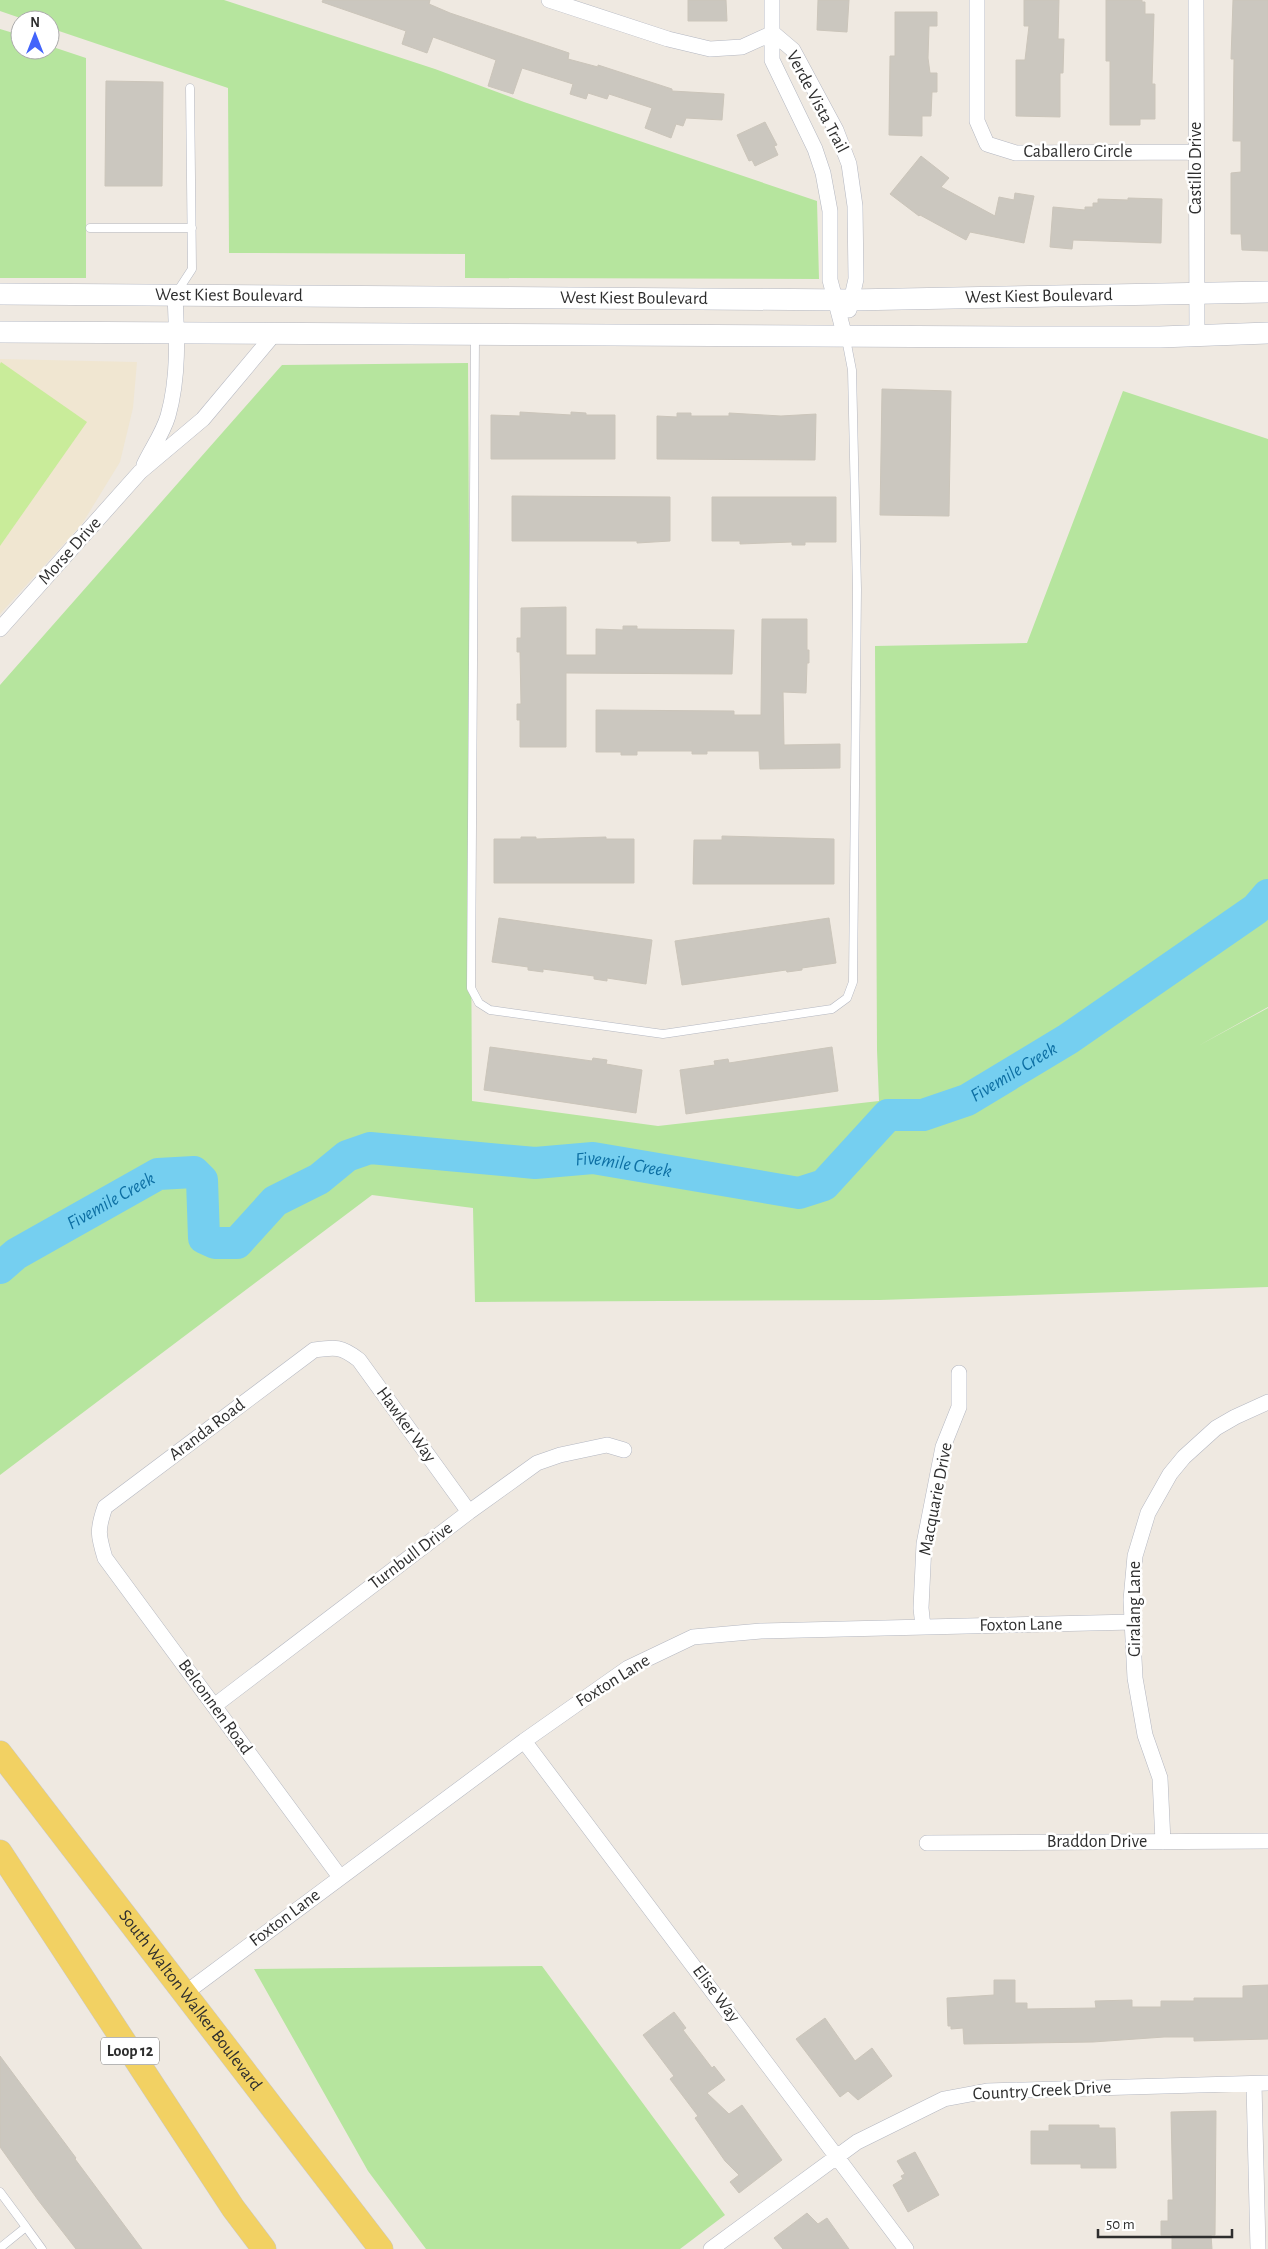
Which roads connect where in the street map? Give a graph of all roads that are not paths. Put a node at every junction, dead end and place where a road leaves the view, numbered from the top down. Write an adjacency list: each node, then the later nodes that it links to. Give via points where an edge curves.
1 (772, 0): 5 (street, Verde Vista Trail)
2 (977, 0): 7 (street, Caballero Circle, via 977,122 987,144 1016,153)
3 (1196, 0): 7 (street, Castillo Drive)
4 (556, 1): 5 (street, via 668,39 710,49 742,48)
5 (773, 33): 14 (street, Verde Vista Trail, via 772,60 824,173 830,211 830,280); 14 (street, Verde Vista Trail, via 793,50 836,130 849,164 854,186 856,279)
6 (190, 88): 9 (lane)
7 (1196, 152): 11 (street, Castillo Drive)
8 (90, 228): 9 (lane)
9 (192, 228): 13 (lane, via 192,269)
10 (1268, 292): 11 (main road, West Kiest Boulevard)
11 (1196, 293): 14 (main road, West Kiest Boulevard); 20 (street, Castillo Drive)
12 (0, 294): 13 (main road, West Kiest Boulevard)
13 (175, 296): 14 (main road, West Kiest Boulevard); 16 (street, Morse Drive)
14 (843, 300): 21 (street, Verde Vista Trail)
15 (0, 332): 16 (main road, West Kiest Boulevard)
16 (177, 332): 17 (main road, West Kiest Boulevard); 22 (street, Morse Drive, via 175,381 168,418)
17 (274, 334): 19 (main road, West Kiest Boulevard); 22 (street, Morse Drive, via 203,419)
18 (1268, 334): 20 (main road, West Kiest Boulevard)
19 (475, 335): 21 (main road, West Kiest Boulevard); 21 (lane, via 471,988 479,1003 490,1010 663,1034 832,1009 847,998 853,982 857,588 852,370)
20 (1197, 336): 21 (main road, West Kiest Boulevard)
21 (845, 337)
22 (140, 472): 23 (street, Morse Drive)
23 (0, 629)
24 (336, 1347): 28 (street, Hawker Way, via 360,1360); 29 (street, Aranda Road, via 314,1350 105,1506)
25 (959, 1373): 31 (street, Macquarie Drive, via 959,1407 943,1447 924,1544)
26 (1268, 1402): 30 (street, Giralang Lane, via 1235,1417 1199,1442 1170,1474 1158,1493 1142,1527 1135,1556 1131,1600)
27 (624, 1450): 28 (street, Turnbull Drive, via 607,1445 537,1463)
28 (469, 1512): 32 (street, Turnbull Drive)
29 (98, 1533): 32 (street, Belconnen Road, via 105,1558)
30 (1133, 1622): 31 (street, Foxton Lane); 35 (street, Giralang Lane, via 1135,1678 1145,1734 1160,1778)
31 (922, 1627): 33 (street, Foxton Lane, via 761,1630 693,1637 628,1668)
32 (214, 1706): 39 (street, Belconnen Road)
33 (524, 1741): 39 (street, Foxton Lane); 42 (street, Elise Way)
34 (0, 1753): 40 (main road, South Walton Walker Boulevard)
35 (1163, 1842): 36 (street, Braddon Drive); 37 (street, Braddon Drive)
36 (1268, 1842)
37 (926, 1843)
38 (0, 1852): 47 (main road, Loop 12, via 232,2208)
39 (340, 1877): 40 (street, Foxton Lane)
40 (184, 1994): 48 (main road, South Walton Walker Boulevard)
41 (1261, 2083): 42 (street, Country Creek Drive, via 987,2091 944,2099 857,2142); 51 (street)
42 (838, 2156): 49 (street, Country Creek Drive); 50 (street, Elise Way)
43 (0, 2192): 44 (lane)
44 (26, 2226): 45 (lane); 46 (lane)
45 (0, 2248)
46 (42, 2249)
47 (264, 2249)
48 (381, 2249)
49 (711, 2249)
50 (906, 2249)
51 (1258, 2249)

